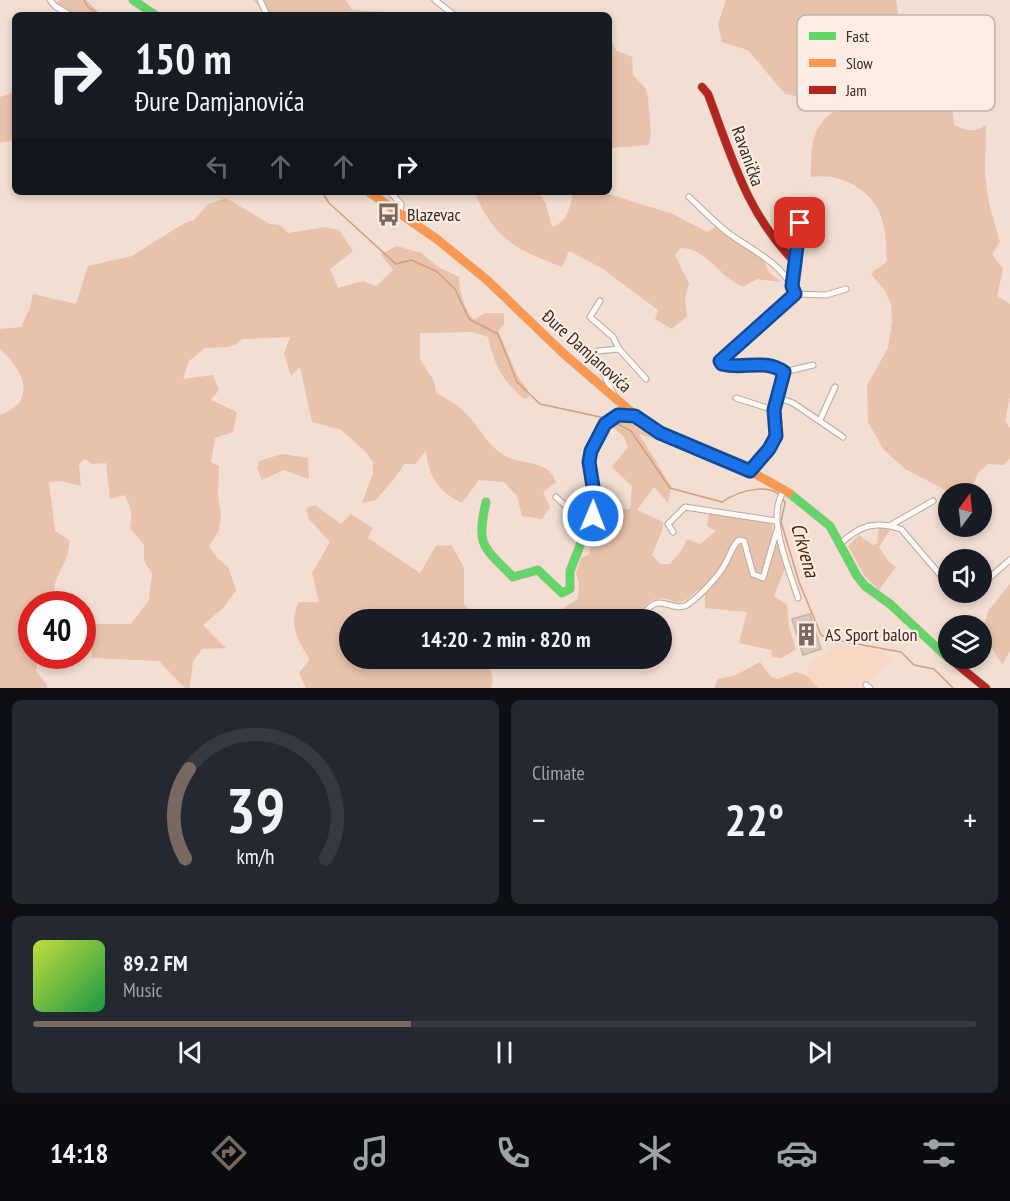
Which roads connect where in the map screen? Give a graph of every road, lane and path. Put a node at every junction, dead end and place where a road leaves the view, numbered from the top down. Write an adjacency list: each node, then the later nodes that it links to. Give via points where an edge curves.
1 (50, 0): 4 (street)
2 (133, 0): 5 (street)
3 (435, 0): 6 (street)
4 (65, 12)
5 (151, 12)
6 (450, 12)
7 (702, 87): 13 (street, Ravanička, via 746,196)
8 (373, 195): 11 (street, Đure Damjanovića)
9 (392, 195): 11 (street, via 400,204)
10 (689, 197): 15 (street, via 724,230 773,263)
11 (400, 214): 22 (street, Đure Damjanovića, via 479,273 564,354)
12 (800, 223): 13 (street)
13 (794, 261): 15 (street)
14 (846, 289): 15 (street, via 816,296)
15 (794, 290): 19 (street, via 720,361 736,367 773,365)
16 (600, 300): 17 (street, via 590,317)
17 (619, 349): 20 (street); 22 (street, via 595,354)
18 (813, 364): 19 (street)
19 (784, 372): 23 (street)
20 (646, 379)
21 (835, 387): 27 (street)
22 (614, 395): 26 (street, Đure Damjanovića)
23 (777, 397): 25 (street); 27 (street)
24 (736, 398): 25 (street)
25 (774, 410): 29 (street, via 776,436)
26 (635, 416): 29 (street, Đure Damjanovića, via 660,433); 35 (street, via 618,415 609,420 591,451 595,499)
27 (820, 420): 28 (street)
28 (843, 437)
29 (750, 471): 30 (street, Đure Damjanovića)
30 (782, 494): 34 (street); 39 (street, Đure Damjanovića, via 830,526)
31 (556, 497): 35 (street)
32 (933, 501): 36 (street)
33 (486, 502): 35 (street, via 480,530 485,548 513,577 538,570 562,593 570,589 570,572)
34 (776, 521): 37 (street); 38 (street, via 685,507 668,524)
35 (590, 523)
36 (891, 525): 39 (street, via 861,526); 41 (street, via 909,536)
37 (777, 530): 43 (street); 44 (street, via 763,578 753,574 744,541 739,540 712,583 688,604 681,607 663,602)
38 (673, 532)
39 (840, 544): 45 (street, Đure Damjanovića, via 865,586)
40 (1010, 560): 42 (street)
41 (938, 574)
42 (992, 576)
43 (798, 598)
44 (648, 609)
45 (938, 649)
46 (962, 669): 47 (street, Đure Damjanovića)
47 (986, 688)

